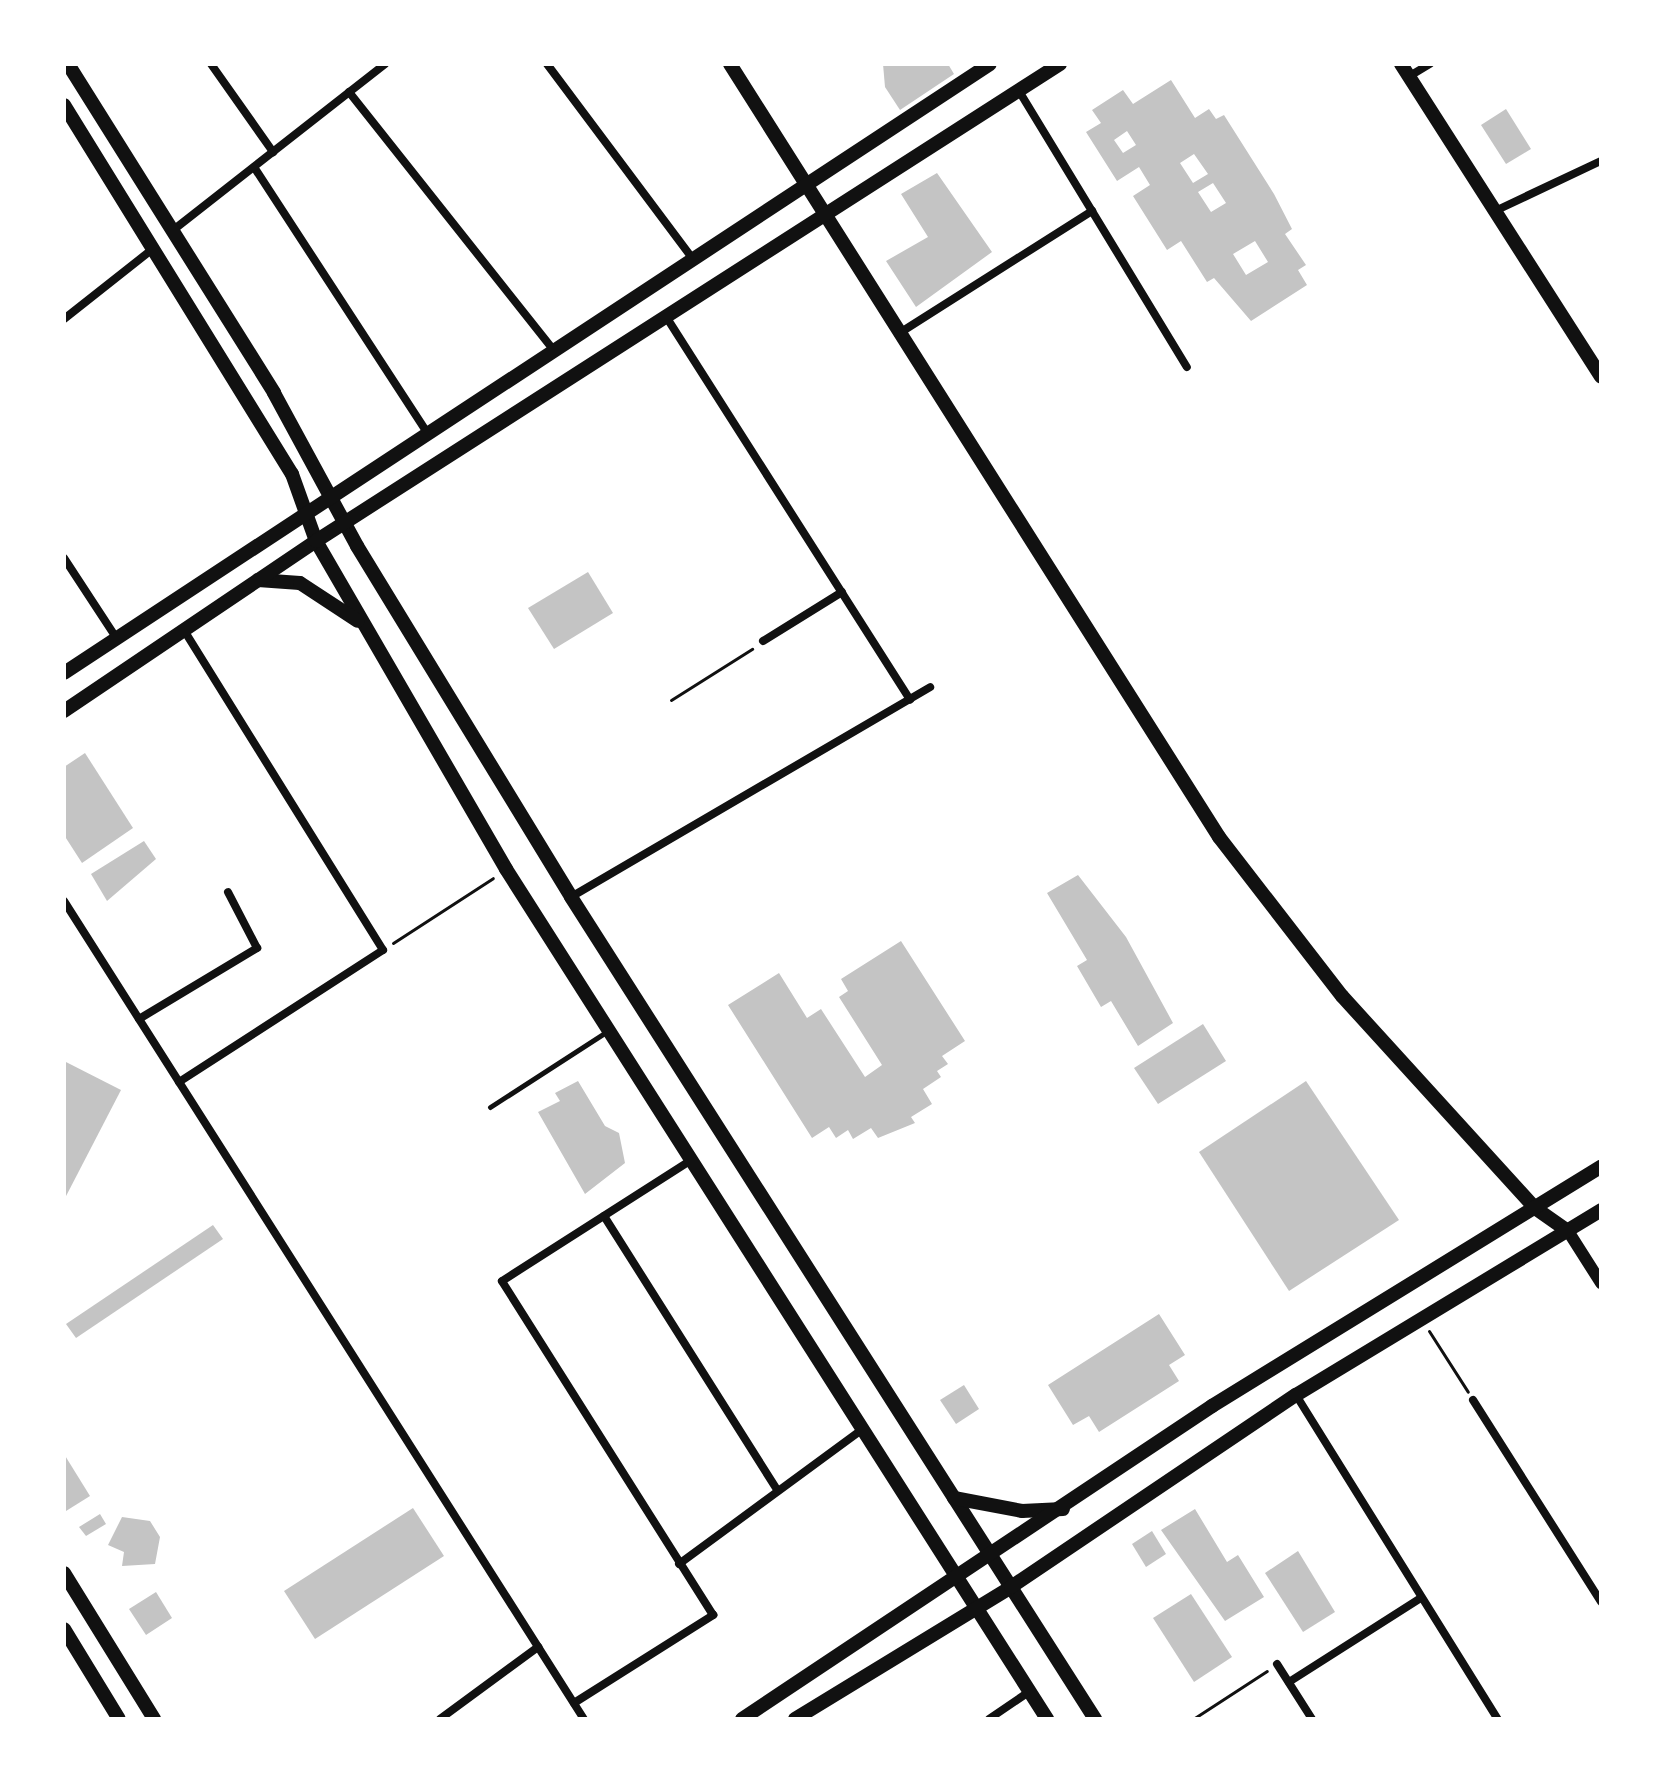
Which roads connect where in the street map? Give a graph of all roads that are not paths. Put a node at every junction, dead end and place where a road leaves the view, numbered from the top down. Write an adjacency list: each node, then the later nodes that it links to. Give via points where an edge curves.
1 (68, 64): 20 (main road)
2 (211, 64): 13 (street)
3 (547, 64): 22 (street)
4 (730, 64): 16 (main road)
5 (1060, 64): 10 (main road)
6 (1430, 64): 9 (street)
7 (381, 65): 11 (street)
8 (980, 67): 16 (main road)
9 (1404, 70): 18 (main road)
10 (1019, 91): 17 (street); 19 (main road)
11 (349, 92): 13 (street); 26 (street)
12 (64, 105): 21 (main road)
13 (273, 152): 15 (street)
14 (1601, 161): 18 (street)
15 (254, 167): 20 (street); 29 (street)
16 (805, 185): 19 (main road); 22 (main road)
17 (1092, 211): 25 (street); 27 (street)
18 (1495, 211): 28 (main road)
19 (821, 213): 23 (main road); 25 (main road)
20 (172, 231): 30 (main road)
21 (154, 247): 24 (street); 31 (main road)
22 (693, 259): 26 (main road)
23 (665, 314): 32 (main road); 36 (street)
24 (64, 319)
25 (897, 335): 54 (main road, via 1219,837 1342,996)
26 (553, 349): 29 (main road)
27 (1187, 367)
28 (1601, 377)
29 (428, 434): 30 (main road)
30 (335, 495): 31 (main road); 32 (main road)
31 (311, 510): 33 (main road); 39 (main road)
32 (346, 522): 33 (main road); 46 (main road)
33 (316, 541): 35 (main road); 37 (main road)
34 (64, 558): 39 (street)
35 (258, 580): 37 (main road, via 300,583); 38 (main road)
36 (842, 592): 40 (street); 43 (street)
37 (367, 629): 49 (main road, via 506,869)
38 (184, 630): 44 (main road); 50 (street, via 383,950)
39 (117, 639): 41 (main road)
40 (763, 641)
41 (64, 673)
42 (930, 687): 43 (street)
43 (910, 699): 46 (street)
44 (64, 711)
45 (228, 892): 48 (street, via 257,948)
46 (571, 897): 63 (main road)
47 (64, 901): 48 (street)
48 (139, 1019): 50 (street)
49 (609, 1030): 51 (lane); 52 (main road)
50 (179, 1082): 74 (street)
51 (490, 1107)
52 (691, 1160): 56 (street); 61 (main road)
53 (1601, 1167): 54 (main road)
54 (1535, 1208): 57 (main road); 64 (main road, via 1212,1406)
55 (1601, 1210): 57 (main road)
56 (604, 1216): 62 (street); 66 (street, via 502,1281)
57 (1568, 1231): 58 (street); 59 (main road)
58 (1601, 1283)
59 (1296, 1395): 69 (main road); 70 (street)
60 (1473, 1400): 71 (street)
61 (863, 1429): 62 (street); 68 (main road)
62 (778, 1491): 66 (street)
63 (954, 1498): 64 (main road, via 1022,1511); 65 (main road)
64 (1064, 1509): 65 (main road)
65 (993, 1558): 68 (main road); 69 (main road)
66 (679, 1564): 79 (street, via 713,1615)
67 (64, 1573): 81 (main road)
68 (958, 1578): 72 (main road); 84 (main road)
69 (1011, 1587): 72 (main road); 88 (main road)
70 (1421, 1598): 77 (street); 90 (street)
71 (1601, 1602)
72 (976, 1607): 78 (main road); 85 (main road)
73 (64, 1629): 75 (main road)
74 (538, 1647): 79 (street); 82 (street)
75 (70, 1649): 80 (main road)
76 (1277, 1664): 77 (street)
77 (1289, 1682): 89 (street)
78 (1030, 1691): 86 (street); 87 (main road)
79 (574, 1703): 83 (street)
80 (119, 1719)
81 (154, 1719)
82 (440, 1719)
83 (584, 1719)
84 (742, 1719)
85 (795, 1719)
86 (989, 1719)
87 (1047, 1719)
88 (1095, 1719)
89 (1312, 1719)
90 (1498, 1719)

